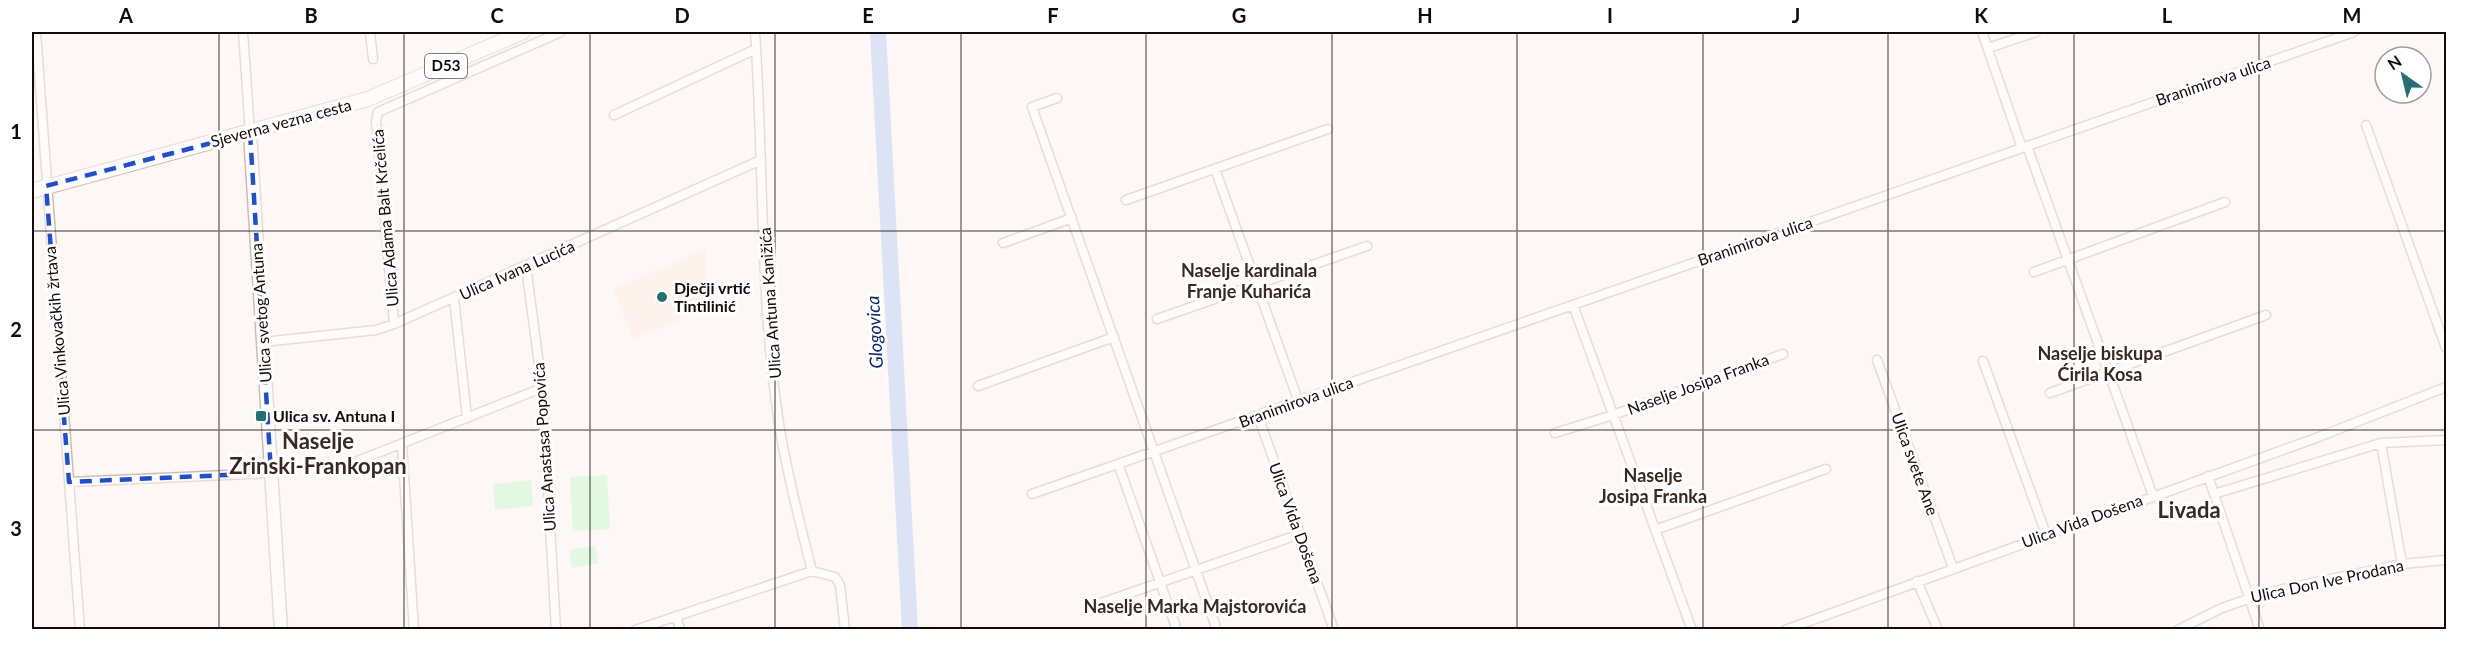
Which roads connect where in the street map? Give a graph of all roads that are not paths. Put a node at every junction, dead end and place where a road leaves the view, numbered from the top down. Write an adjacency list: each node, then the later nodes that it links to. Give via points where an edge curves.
1 (36, 32): 21 (street, Ulica Vinkovačkih žrtava)
2 (243, 32): 17 (street, Ulica svetog Antuna)
3 (370, 32): 12 (street)
4 (523, 32): 17 (main road, Sjeverna vezna cesta / D53, via 394,90)
5 (561, 32): 36 (street, Ulica Adama Balt Krčelića, via 378,112)
6 (755, 32): 11 (street, Ulica Antuna Kanižića)
7 (1982, 32): 10 (street)
8 (2036, 32): 10 (street)
9 (2354, 32): 18 (street, Branimirova ulica)
10 (1988, 48): 18 (street)
11 (756, 49): 14 (street); 19 (street, Ulica Antuna Kanižića)
12 (373, 59)
13 (1057, 98): 25 (street, via 1032,107)
14 (614, 115)
15 (2366, 125): 39 (street)
16 (1328, 129): 20 (street)
17 (250, 133): 21 (main road, Sjeverna vezna cesta / D53); 38 (main road, Ulica svetog Antuna)
18 (2024, 147): 28 (street); 33 (street, Branimirova ulica)
19 (760, 160): 29 (street, Ulica Ivana Lucića); 73 (street, Ulica Antuna Kanižića, via 780,427 790,489)
20 (1215, 169): 23 (street); 31 (street)
21 (46, 186): 22 (main road, Sjeverna vezna cesta / D53); 62 (street, Ulica Vinkovačkih žrtava)
22 (32, 191)
23 (1126, 200)
24 (2225, 202): 28 (street)
25 (1072, 218): 26 (street); 37 (street)
26 (1003, 243)
27 (1368, 246): 31 (street)
28 (2067, 259): 30 (street); 43 (street)
29 (526, 266): 32 (street, Ulica Ivana Lucića); 46 (street, Ulica Anastasa Popovića)
30 (2034, 272)
31 (1256, 286): 35 (street); 48 (street)
32 (454, 298): 36 (street, Ulica Ivana Lucića); 51 (street)
33 (1573, 305): 48 (street, Branimirova ulica); 49 (street, Naselje Josipa Franka)
34 (2266, 315): 43 (street)
35 (1157, 320)
36 (394, 324): 38 (street, Ulica Ivana Lucića, via 376,330)
37 (1114, 336): 44 (street); 56 (street)
38 (263, 342): 60 (main road, Ulica svetog Antuna)
39 (2446, 348)
40 (1783, 354): 49 (street, Naselje Josipa Franka)
41 (1877, 360): 71 (street, Ulica svete Ane)
42 (1983, 361): 68 (street)
43 (2108, 372): 47 (street); 65 (street)
44 (978, 386)
45 (2446, 387): 61 (street, Ulica Vida Došena)
46 (542, 388): 51 (street); 82 (street, Ulica Anastasa Popovića)
47 (2050, 393)
48 (1298, 400): 50 (street, Branimirova ulica)
49 (1613, 415): 52 (street, Naselje Josipa Franka); 66 (street, Naselje Josipa Franka)
50 (1258, 416): 56 (street, Branimirova ulica); 67 (street, Ulica Vida Došena)
51 (466, 418): 55 (street)
52 (1555, 433)
53 (2446, 440): 54 (street)
54 (2381, 443): 64 (street); 70 (street)
55 (402, 444): 57 (street); 81 (street)
56 (1155, 452): 58 (street, Branimirova ulica); 72 (street)
57 (355, 462)
58 (1119, 466): 63 (street, Branimirova ulica); 75 (street)
59 (1826, 469): 66 (street)
60 (271, 473): 62 (street); 80 (main road, Ulica svetog Antuna)
61 (2208, 476): 64 (street); 65 (street, Ulica Vida Došena)
62 (69, 482): 79 (street, Ulica Vinkovačkih žrtava)
63 (1032, 494)
64 (2214, 494): 76 (street)
65 (2152, 496): 68 (street, Ulica Vida Došena)
66 (1655, 530): 89 (street, Naselje Josipa Franka)
67 (1300, 534): 72 (street); 88 (street, Ulica Vida Došena)
68 (2046, 534): 71 (street, Ulica Vida Došena)
69 (2446, 560): 70 (street, Ulica Don Ive Prodana)
70 (2402, 564): 76 (street, Ulica Don Ive Prodana)
71 (1953, 568): 74 (street, Ulica Vida Došena)
72 (1197, 570): 75 (street); 87 (street)
73 (812, 571): 78 (street); 85 (street, via 835,577 840,585)
74 (1917, 581): 90 (street, Ulica Vida Došena); 91 (street)
75 (1161, 583): 77 (street); 86 (street)
76 (2249, 598): 92 (street, Ulica Don Ive Prodana); 93 (street)
77 (1101, 603)
78 (676, 616): 83 (street); 84 (street)
79 (80, 630)
80 (281, 630)
81 (414, 630)
82 (556, 630)
83 (635, 630)
84 (680, 630)
85 (845, 630)
86 (1177, 630)
87 (1217, 630)
88 (1334, 630)
89 (1692, 630)
90 (1785, 630)
91 (1938, 630)
92 (2178, 630)
93 (2260, 630)

